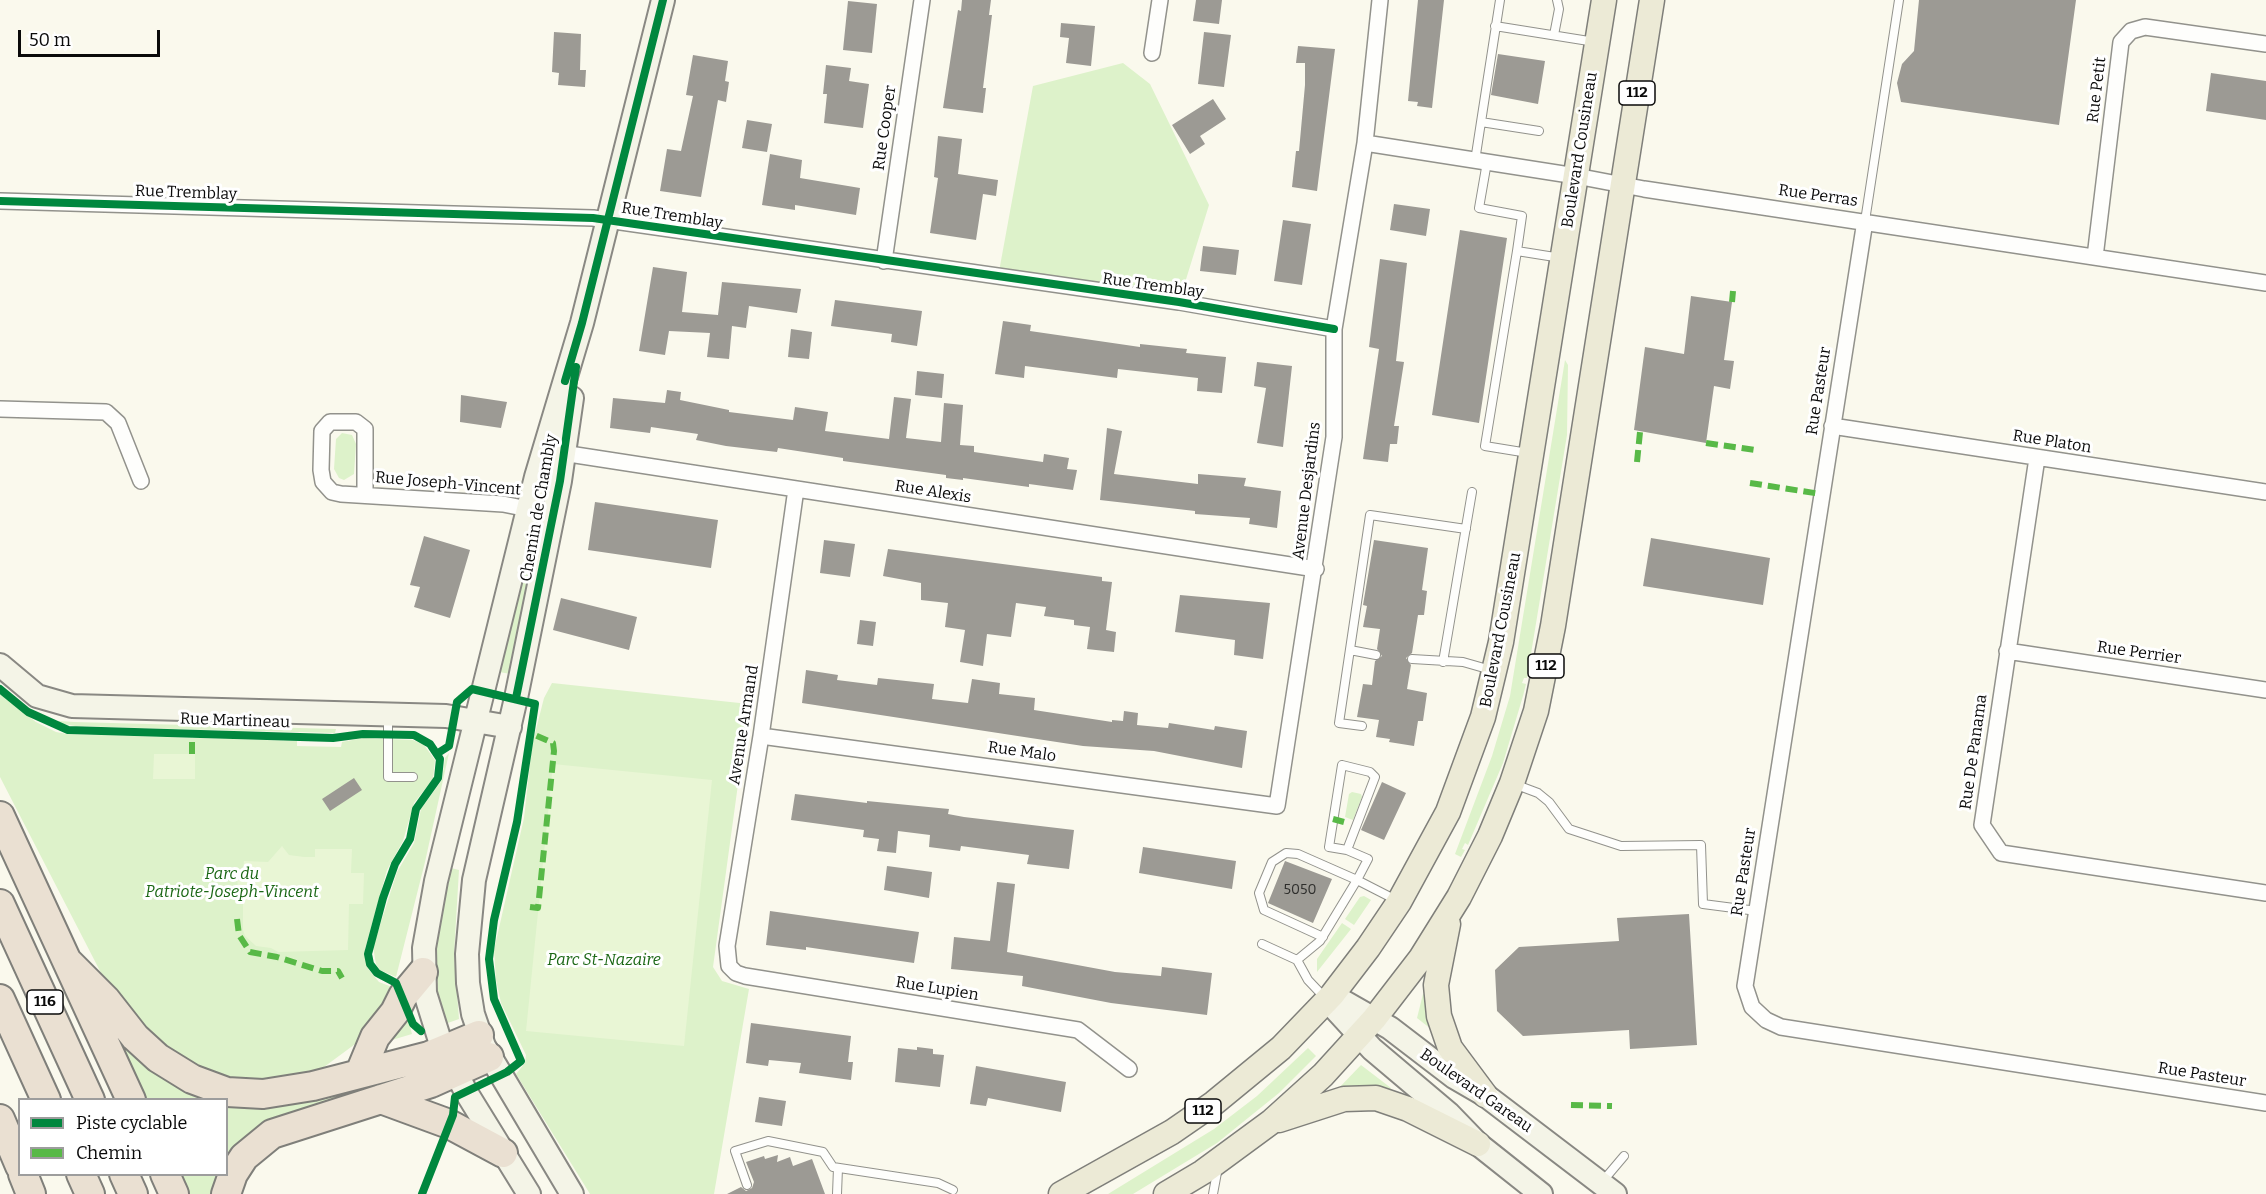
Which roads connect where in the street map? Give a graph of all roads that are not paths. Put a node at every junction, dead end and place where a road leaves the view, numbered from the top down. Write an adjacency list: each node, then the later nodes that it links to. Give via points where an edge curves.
1 (663, 0): 22 (street, Chemin de Chambly)
2 (922, 0): 27 (street, Rue Cooper)
3 (1160, 0): 14 (street)
4 (1380, 0): 17 (street, Avenue Desjardins)
5 (1500, 0): 10 (lane)
6 (1557, 0): 11 (lane)
7 (1604, 0): 12 (main road, Boulevard Cousineau / 112)
8 (1652, 0): 20 (main road, 112)
9 (1899, 0): 23 (lane)
10 (1496, 26): 11 (lane); 15 (lane)
11 (1554, 35): 12 (lane)
12 (1597, 42): 19 (main road, Boulevard Cousineau / 112)
13 (2266, 44): 25 (street, Rue Petit, via 2145,27 2131,31 2121,42)
14 (1152, 53)
15 (1481, 122): 16 (lane); 18 (lane)
16 (1539, 131)
17 (1365, 143): 18 (street, Rue Perras); 29 (street, Avenue Desjardins)
18 (1481, 162): 19 (street, Rue Perras); 24 (lane, via 1479,208 1522,216)
19 (1576, 176): 20 (street, Rue Perras); 26 (main road, Boulevard Cousineau / 112)
20 (1623, 186): 23 (street, Rue Perras); 57 (main road, 112, via 1553,626 1536,711)
21 (0, 201): 22 (street, Rue Tremblay)
22 (607, 220): 27 (street, Rue Tremblay); 32 (street, Chemin de Chambly)
23 (1865, 221): 25 (street, Rue Perras); 31 (street, Rue Pasteur)
24 (1517, 251): 26 (lane); 33 (lane, via 1485,446)
25 (2095, 257): 28 (street, Rue Perras)
26 (1563, 259): 33 (main road, Boulevard Cousineau / 112)
27 (884, 261): 29 (street, Rue Tremblay, via 1179,302)
28 (2266, 283)
29 (1335, 329): 42 (street, Avenue Desjardins, via 1334,437)
30 (0, 409): 35 (street, via 106,412 118,423)
31 (1832, 426): 34 (street, Rue Platon); 66 (street, Rue Pasteur)
32 (554, 451): 36 (street, Rue Alexis); 40 (street, Chemin de Chambly); 54 (street, Chemin de Chambly)
33 (1532, 453): 49 (main road, Boulevard Cousineau / 112)
34 (2037, 458): 38 (street, Rue Platon); 44 (street, Rue De Panama)
35 (141, 481)
36 (796, 489): 42 (street, Rue Alexis); 55 (street, Avenue Armand)
37 (1472, 492): 41 (lane)
38 (2266, 492)
39 (365, 495): 39 (street, Rue Joseph-Vincent, via 365,429 356,422 330,422 322,436 323,482 336,493); 40 (street, Rue Joseph-Vincent)
40 (528, 509): 52 (street, Chemin de Chambly)
41 (1466, 529): 43 (lane, via 1370,515); 47 (lane)
42 (1316, 569): 58 (street, Avenue Desjardins)
43 (1350, 650): 45 (lane); 53 (lane, via 1340,723)
44 (2007, 651): 50 (street, Rue Perrier); 62 (street, Rue De Panama, via 1982,825 2001,853)
45 (1376, 655)
46 (1412, 659): 47 (lane)
47 (1443, 662): 49 (lane, via 1463,662)
48 (0, 665): 51 (street, Rue Martineau, via 37,696 59,704)
49 (1495, 671): 63 (main road, Boulevard Cousineau / 112, via 1483,717 1448,812)
50 (2266, 690)
51 (388, 714): 52 (street, Rue Martineau); 56 (lane, via 388,777)
52 (476, 720): 54 (street, Rue Martineau); 72 (street, Chemin de Chambly, via 430,909)
53 (1362, 726)
54 (510, 727): 76 (street, Chemin de Chambly, via 469,911 468,983)
55 (761, 736): 58 (street, Rue Malo); 71 (street, Avenue Armand, via 727,946)
56 (413, 777)
57 (1512, 783): 65 (main road, 112, via 1490,837); 66 (lane, via 1538,793 1569,829 1621,846 1701,845 1703,904)
58 (1277, 806)
59 (0, 816): 70 (highway)
60 (1347, 850): 60 (lane, via 1375,777 1370,772 1341,765 1329,847); 61 (lane, via 1368,859)
61 (1357, 880): 63 (lane); 67 (lane); 67 (lane, via 1292,852 1281,854 1272,862 1259,893 1260,905)
62 (2266, 893)
63 (1399, 902): 73 (main road, Boulevard Cousineau / 112)
64 (0, 904): 82 (highway, 116)
65 (1451, 911): 75 (main road, 112, via 1421,958); 80 (main road, via 1436,985 1439,1016 1450,1048)
66 (1757, 911): 85 (street, Rue Pasteur, via 1745,986 1752,1007 1780,1027)
67 (1323, 937): 69 (lane)
68 (1262, 944): 69 (lane)
69 (1297, 960): 73 (lane)
70 (67, 961): 79 (highway, via 146,1048 205,1086 238,1094 263,1094); 83 (highway)
71 (729, 966): 78 (street, Rue Lupien, via 745,976 1078,1030)
72 (423, 972): 77 (street, Chemin de Chambly, via 429,1009); 79 (highway, via 375,1038)
73 (1323, 993): 75 (street, Boulevard Gareau); 110 (main road, Boulevard Cousineau / 112, via 1281,1048 1214,1103 1151,1146)
74 (0, 999): 81 (highway, 116)
75 (1367, 1028): 80 (street, Boulevard Gareau); 87 (main road, 112); 88 (street, Boulevard Gareau, via 1372,1049)
76 (484, 1046): 77 (highway); 107 (street, Chemin de Chambly)
77 (450, 1062): 79 (highway); 84 (highway); 89 (street, Chemin de Chambly)
78 (1129, 1069)
79 (360, 1073)
80 (1485, 1095): 99 (street, Boulevard Gareau)
81 (45, 1098)
82 (89, 1098)
83 (130, 1098)
84 (381, 1099): 89 (highway, via 449,1124); 105 (highway, via 272,1134 244,1157)
85 (2266, 1103)
86 (0, 1119): 92 (highway)
87 (1271, 1122): 88 (main road, via 1344,1099 1365,1097 1408,1109); 91 (main road, 112)
88 (1478, 1144): 113 (street, Boulevard Gareau)
89 (504, 1153): 106 (street, Chemin de Chambly)
90 (1624, 1156): 99 (lane)
91 (1220, 1160): 111 (main road, 112); 112 (lane)
92 (18, 1161)
93 (838, 1168): 98 (lane, via 823,1152 763,1141 735,1151); 100 (lane, via 938,1183); 108 (lane)
94 (24, 1176): 101 (highway)
95 (82, 1176): 102 (highway)
96 (125, 1176): 103 (highway)
97 (166, 1176): 104 (highway)
98 (747, 1185)
99 (1608, 1189)
100 (954, 1192): 109 (lane)
101 (31, 1194)
102 (90, 1194)
103 (133, 1194)
104 (174, 1194)
105 (226, 1194)
106 (529, 1194)
107 (572, 1194)
108 (837, 1194)
109 (944, 1194)
110 (1061, 1194)
111 (1166, 1194)
112 (1213, 1194)
113 (1541, 1194)

